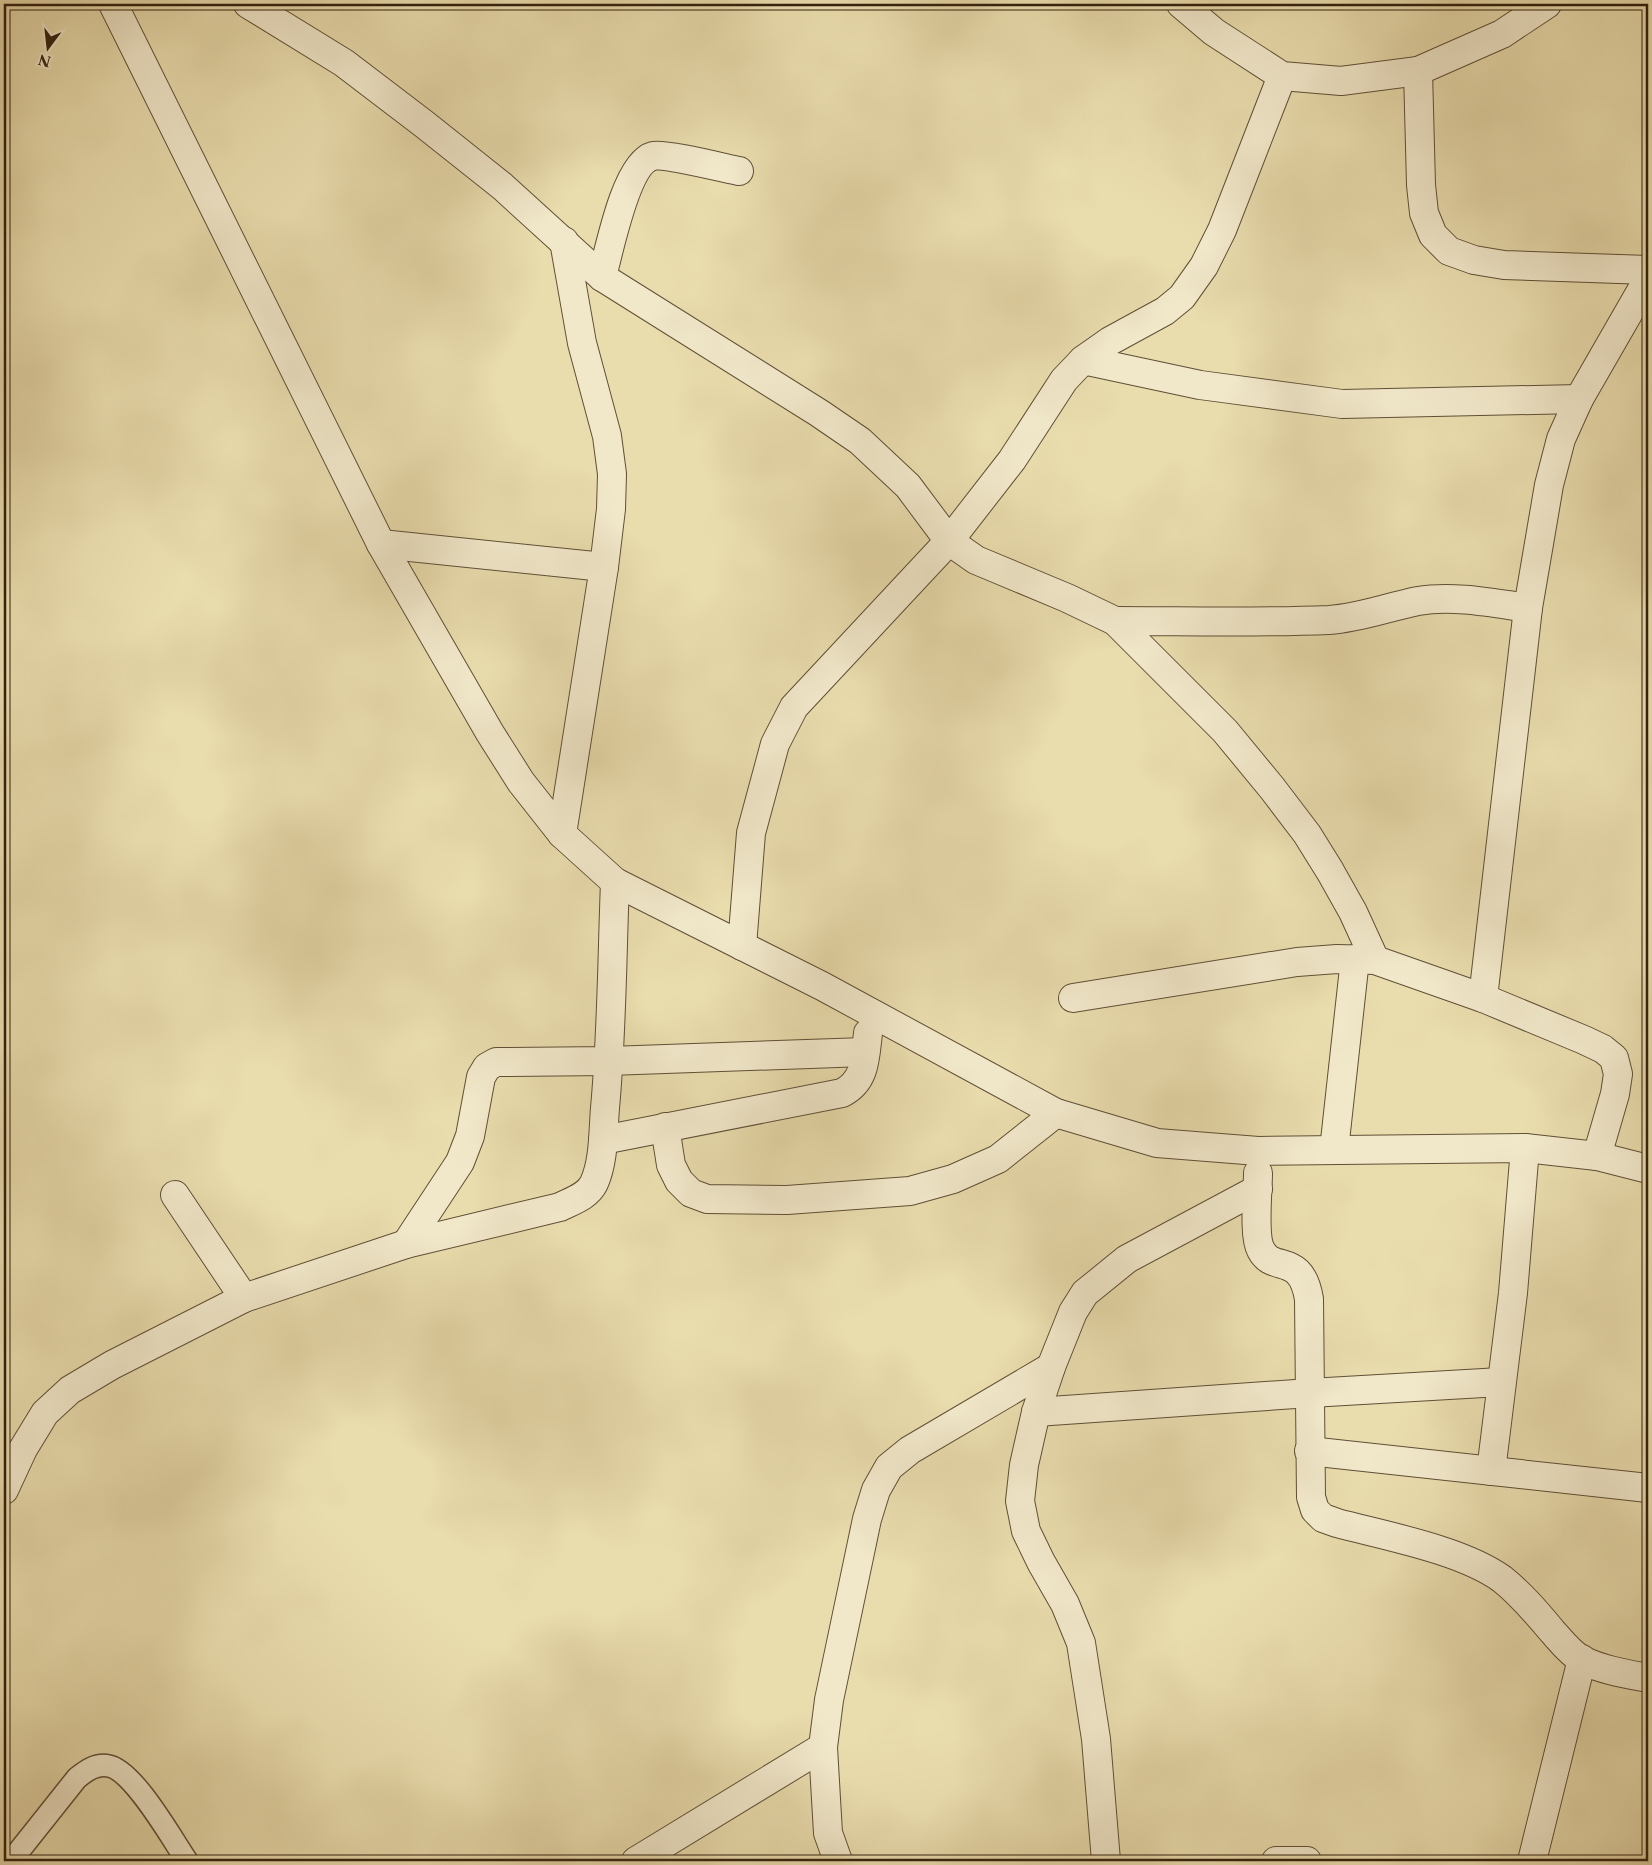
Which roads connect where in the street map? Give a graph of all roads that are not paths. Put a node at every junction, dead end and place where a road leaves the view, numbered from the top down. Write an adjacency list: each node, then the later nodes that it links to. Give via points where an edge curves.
1 (112, 4): 15 (street)
2 (248, 4): 8 (street, via 344,63 502,186)
3 (1181, 4): 6 (street, via 1214,32)
4 (1547, 4): 5 (street, via 1502,34)
5 (1418, 71): 6 (street, via 1341,81); 9 (street, via 1424,213 1433,235 1449,251 1474,260 1504,265)
6 (1282, 76): 12 (street, via 1222,230 1204,266 1182,296 1165,311)
7 (740, 170): 10 (street, via 653,156 640,164 621,205)
8 (564, 241): 10 (street); 16 (street, via 582,343 607,436 612,474)
9 (1648, 270)
10 (602, 276): 14 (street, via 860,441 908,486)
11 (1648, 279): 13 (street)
12 (1083, 360): 13 (street, via 1200,386 1342,404); 14 (street, via 1064,380 1012,460)
13 (1578, 399): 17 (street, via 1561,440 1549,485)
14 (949, 541): 18 (street, via 976,560); 21 (street, via 794,708 775,744 751,832)
15 (381, 544): 16 (street); 19 (street, via 490,733)
16 (604, 567): 19 (street)
17 (1528, 608): 18 (street, via 1448,600 1420,601 1329,620); 24 (street)
18 (1115, 621): 22 (street, via 1225,731 1307,834 1353,912)
19 (562, 834): 20 (street)
20 (614, 882): 21 (street); 27 (street)
21 (742, 946): 25 (street)
22 (1365, 959): 23 (street, via 1297,962); 24 (street); 32 (street)
23 (1072, 998)
24 (1483, 998): 34 (street, via 1584,1040 1614,1058 1618,1074 1615,1094)
25 (872, 1013): 26 (street); 28 (street)
26 (865, 1052): 27 (street); 29 (street, via 859,1079 842,1093)
27 (609, 1061): 30 (street); 38 (street, via 496,1062 487,1067 481,1077 470,1136 460,1162)
28 (1056, 1113): 29 (street, via 998,1159 953,1179 910,1191 787,1200 707,1199 691,1194 671,1165); 33 (street, via 1157,1143)
29 (665, 1127): 30 (street)
30 (603, 1140): 38 (street, via 593,1185 572,1202)
31 (1525, 1148): 32 (street); 34 (street); 41 (street)
32 (1334, 1150): 33 (street)
33 (1258, 1151): 36 (street)
34 (1597, 1156): 35 (street)
35 (1648, 1169)
36 (1258, 1189): 40 (street, via 1127,1259 1085,1293 1073,1312); 42 (street, via 1260,1249 1265,1256 1298,1271 1307,1287 1310,1299)
37 (175, 1195): 39 (street)
38 (406, 1244): 39 (street)
39 (244, 1298): 47 (street, via 70,1390 45,1413)
40 (1052, 1367): 43 (street); 50 (street, via 910,1450 889,1467 876,1490 867,1518 829,1700)
41 (1502, 1382): 42 (street); 45 (street)
42 (1310, 1393): 43 (street); 44 (street)
43 (1036, 1412): 55 (street, via 1020,1501 1026,1531 1065,1604 1081,1643 1096,1738)
44 (1310, 1451): 45 (street); 48 (street, via 1311,1497 1315,1510 1323,1518 1452,1555 1501,1578)
45 (1492, 1471): 46 (street)
46 (1648, 1488)
47 (4, 1490)
48 (1582, 1660): 49 (street); 58 (street)
49 (1648, 1678)
50 (823, 1748): 53 (street); 54 (street, via 828,1833)
51 (11, 1861): 52 (lane, via 77,1778 91,1767 109,1766 125,1776 146,1798)
52 (187, 1861)
53 (636, 1861)
54 (838, 1861)
55 (1106, 1861)
56 (1276, 1861): 57 (street)
57 (1307, 1861)
58 (1532, 1861)

